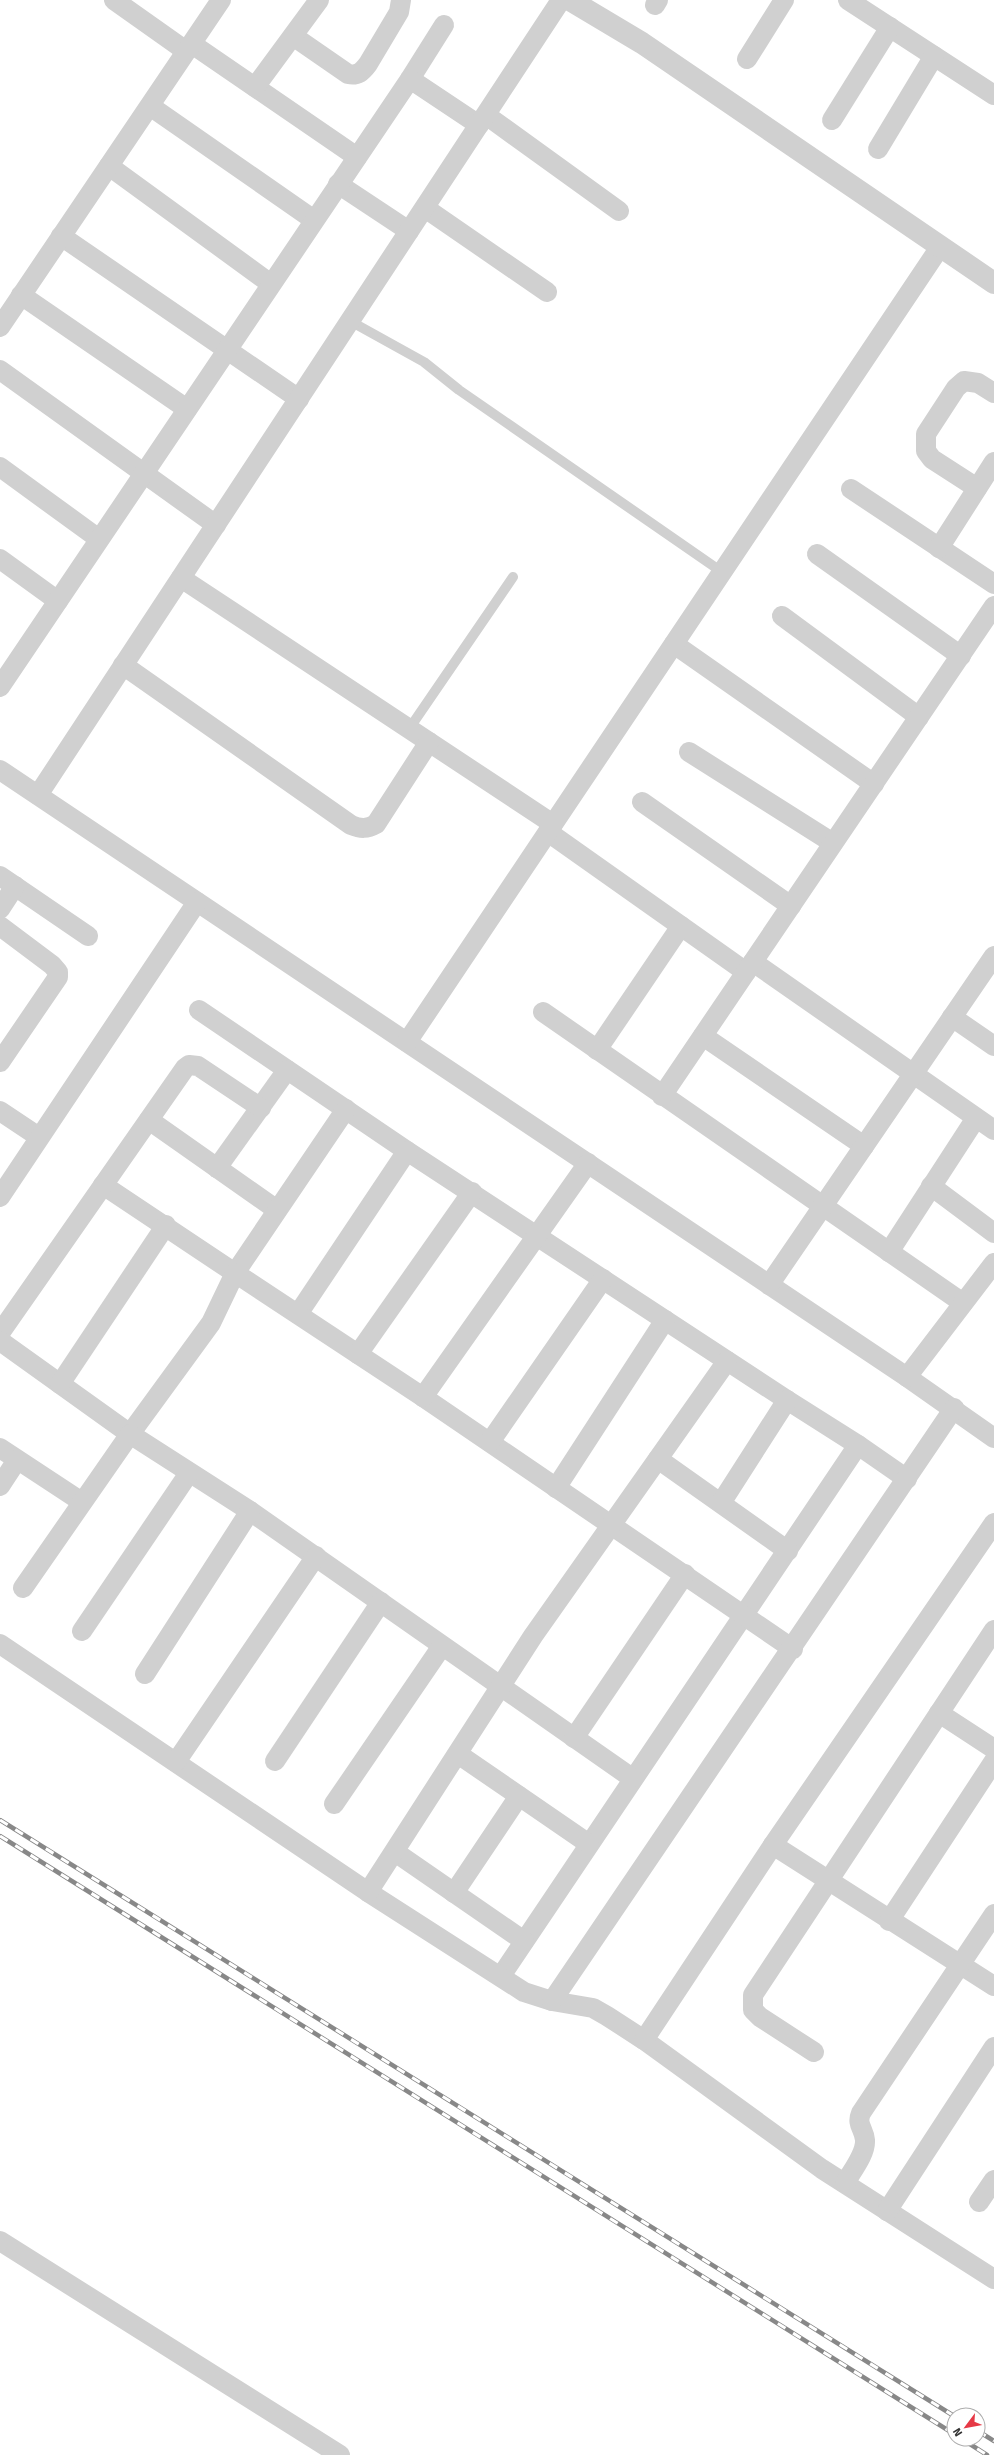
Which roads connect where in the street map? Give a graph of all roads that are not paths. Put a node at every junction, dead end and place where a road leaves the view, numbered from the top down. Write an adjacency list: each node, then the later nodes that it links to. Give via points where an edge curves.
1 (114, 0): 12 (street)
2 (221, 0): 12 (street)
3 (319, 0): 11 (street)
4 (401, 0): 11 (street, via 399,12 368,64 362,72 355,75 348,74)
5 (561, 0): 19 (street)
6 (570, 0): 30 (street, via 642,43)
7 (784, 0): 14 (street)
8 (848, 0): 10 (street)
9 (444, 26): 15 (street)
10 (890, 27): 13 (street); 20 (street)
11 (293, 36): 16 (street)
12 (189, 48): 16 (street); 18 (street)
13 (934, 56): 17 (street); 21 (street)
14 (747, 58)
15 (410, 79): 19 (street); 22 (street)
16 (255, 87): 22 (street)
17 (994, 95)
18 (150, 106): 23 (street); 27 (street)
19 (482, 120): 25 (street); 26 (street)
20 (832, 120)
21 (878, 149)
22 (357, 157): 24 (street)
23 (109, 166): 29 (street); 32 (street)
24 (338, 184): 27 (street); 28 (street)
25 (425, 208): 28 (street); 33 (street)
26 (619, 211)
27 (314, 220): 32 (street)
28 (410, 231): 35 (street)
29 (61, 236): 34 (street); 37 (street)
30 (940, 247): 31 (street); 52 (street)
31 (994, 283)
32 (271, 284): 37 (street)
33 (547, 292)
34 (21, 295): 36 (street); 41 (street)
35 (350, 321): 40 (street); 52 (lane, via 424,362 459,390)
36 (0, 327)
37 (227, 350): 40 (street); 41 (street)
38 (0, 370): 44 (street)
39 (994, 393): 45 (street, via 978,383 964,382 956,388 926,434 926,451 932,459)
40 (299, 399): 47 (street)
41 (187, 409): 44 (street)
42 (994, 462): 45 (street)
43 (0, 468): 48 (street)
44 (144, 473): 47 (street); 48 (street)
45 (977, 488): 49 (street)
46 (851, 489): 49 (street)
47 (216, 525): 54 (street)
48 (99, 539): 56 (street)
49 (939, 548): 55 (street)
50 (817, 554): 60 (street)
51 (0, 559): 56 (street)
52 (722, 572): 59 (street)
53 (513, 577): 65 (lane)
54 (181, 578): 61 (street); 65 (street)
55 (994, 584)
56 (58, 601): 62 (street)
57 (994, 606): 60 (street)
58 (782, 616): 64 (street)
59 (674, 644): 69 (street); 72 (street)
60 (960, 656): 64 (street)
61 (123, 665): 66 (street, via 360,828 369,828 376,824); 70 (street)
62 (6, 666): 63 (street)
63 (0, 687)
64 (919, 717): 69 (street)
65 (409, 729): 66 (street)
66 (429, 742): 72 (street)
67 (689, 752): 73 (street)
68 (0, 770): 70 (street)
69 (874, 784): 73 (street)
70 (38, 795): 75 (street)
71 (642, 802): 76 (street)
72 (551, 828): 79 (street); 87 (street)
73 (833, 843): 76 (street)
74 (8, 881): 77 (street); 80 (street)
75 (198, 902): 87 (street); 100 (street)
76 (791, 906): 82 (street)
77 (0, 909)
78 (0, 926): 90 (street, via 58,972 58,977)
79 (681, 926): 82 (street); 89 (street)
80 (88, 936)
81 (994, 956): 85 (street)
82 (750, 967): 86 (street); 92 (street)
83 (199, 1010): 91 (street)
84 (543, 1012): 89 (street)
85 (952, 1017): 88 (street); 92 (street)
86 (703, 1036): 93 (street); 101 (street)
87 (407, 1042): 103 (street)
88 (994, 1046)
89 (597, 1050): 93 (street)
90 (0, 1062)
91 (287, 1070): 94 (street); 95 (street)
92 (913, 1074): 97 (street); 101 (street)
93 (662, 1096): 109 (street)
94 (261, 1108): 98 (street, via 193,1064 185,1068); 104 (street)
95 (346, 1109): 102 (street); 110 (street)
96 (0, 1111): 100 (street)
97 (976, 1118): 99 (street); 106 (street)
98 (149, 1120): 104 (street); 105 (street)
99 (994, 1130)
100 (39, 1137): 108 (street)
101 (864, 1146): 109 (street)
102 (407, 1151): 107 (street); 120 (street)
103 (588, 1163): 113 (street); 118 (street)
104 (217, 1168): 110 (street)
105 (103, 1185): 111 (street); 122 (street)
106 (931, 1186): 112 (street); 114 (street)
107 (472, 1192): 113 (street); 124 (street)
108 (0, 1196)
109 (823, 1206): 114 (street); 118 (street)
110 (277, 1210): 116 (street)
111 (166, 1225): 116 (street); 127 (street)
112 (994, 1233)
113 (537, 1235): 117 (street); 128 (street)
114 (889, 1252): 119 (street)
115 (994, 1263): 119 (street)
116 (235, 1273): 120 (street); 132 (street, via 211,1324)
117 (603, 1279): 121 (street); 133 (street)
118 (769, 1285): 126 (street)
119 (963, 1303): 126 (street)
120 (298, 1314): 124 (street)
121 (665, 1320): 125 (street); 141 (street)
122 (0, 1333)
123 (0, 1341): 127 (street)
124 (358, 1354): 128 (street)
125 (727, 1361): 129 (street); 136 (street)
126 (907, 1376): 130 (street)
127 (60, 1384): 132 (street)
128 (424, 1397): 133 (street)
129 (787, 1400): 134 (street); 143 (street)
130 (954, 1408): 131 (street); 139 (street)
131 (988, 1433)
132 (130, 1434): 138 (street); 142 (street)
133 (490, 1442): 141 (street)
134 (858, 1445): 139 (street); 147 (street)
135 (0, 1448): 137 (street)
136 (658, 1459): 143 (street); 146 (street)
137 (17, 1460): 140 (street); 142 (street)
138 (189, 1473): 144 (street); 154 (street)
139 (907, 1478): 157 (street)
140 (0, 1486)
141 (556, 1488): 146 (street)
142 (82, 1502): 150 (street)
143 (721, 1504): 147 (street)
144 (250, 1511): 148 (street); 159 (street)
145 (994, 1523): 172 (street)
146 (612, 1525): 149 (street); 160 (street, via 533,1636)
147 (788, 1551): 152 (street)
148 (316, 1556): 151 (street); 167 (street)
149 (685, 1574): 152 (street); 162 (street)
150 (23, 1588)
151 (380, 1602): 156 (street); 165 (street)
152 (743, 1614): 157 (street); 168 (street)
153 (994, 1630): 158 (street)
154 (82, 1631)
155 (0, 1644): 167 (street)
156 (442, 1646): 160 (street); 170 (street)
157 (793, 1649): 183 (street, via 691,1793)
158 (988, 1653): 161 (street)
159 (145, 1674)
160 (501, 1687): 162 (street); 164 (street)
161 (939, 1713): 163 (street); 174 (street)
162 (574, 1738): 168 (street)
163 (994, 1749)
164 (458, 1754): 169 (street); 173 (street)
165 (275, 1761)
166 (994, 1761): 178 (street)
167 (176, 1762): 175 (street)
168 (632, 1778): 171 (street)
169 (519, 1796): 171 (street); 176 (street)
170 (334, 1804)
171 (588, 1844): 179 (street)
172 (773, 1845): 174 (street); 184 (street)
173 (395, 1852): 175 (street); 176 (street)
174 (826, 1881): 178 (street); 186 (street, via 753,1995 752,2004 753,2010 760,2017)
175 (368, 1892): 181 (street)
176 (454, 1893): 179 (street)
177 (994, 1914): 180 (street)
178 (889, 1921): 180 (street)
179 (524, 1941): 181 (street)
180 (960, 1965): 182 (street); 188 (street, via 861,2113 859,2126 865,2140 864,2150)
181 (501, 1976): 183 (street, via 524,1992)
182 (994, 1986)
183 (552, 2001): 184 (street, via 600,2012)
184 (644, 2040): 188 (street)
185 (994, 2047): 190 (street)
186 (814, 2052)
187 (994, 2180): 189 (street)
188 (845, 2183): 190 (street)
189 (979, 2202)
190 (887, 2211): 192 (street)
191 (0, 2241): 193 (street)
192 (994, 2279)
193 (340, 2455)

